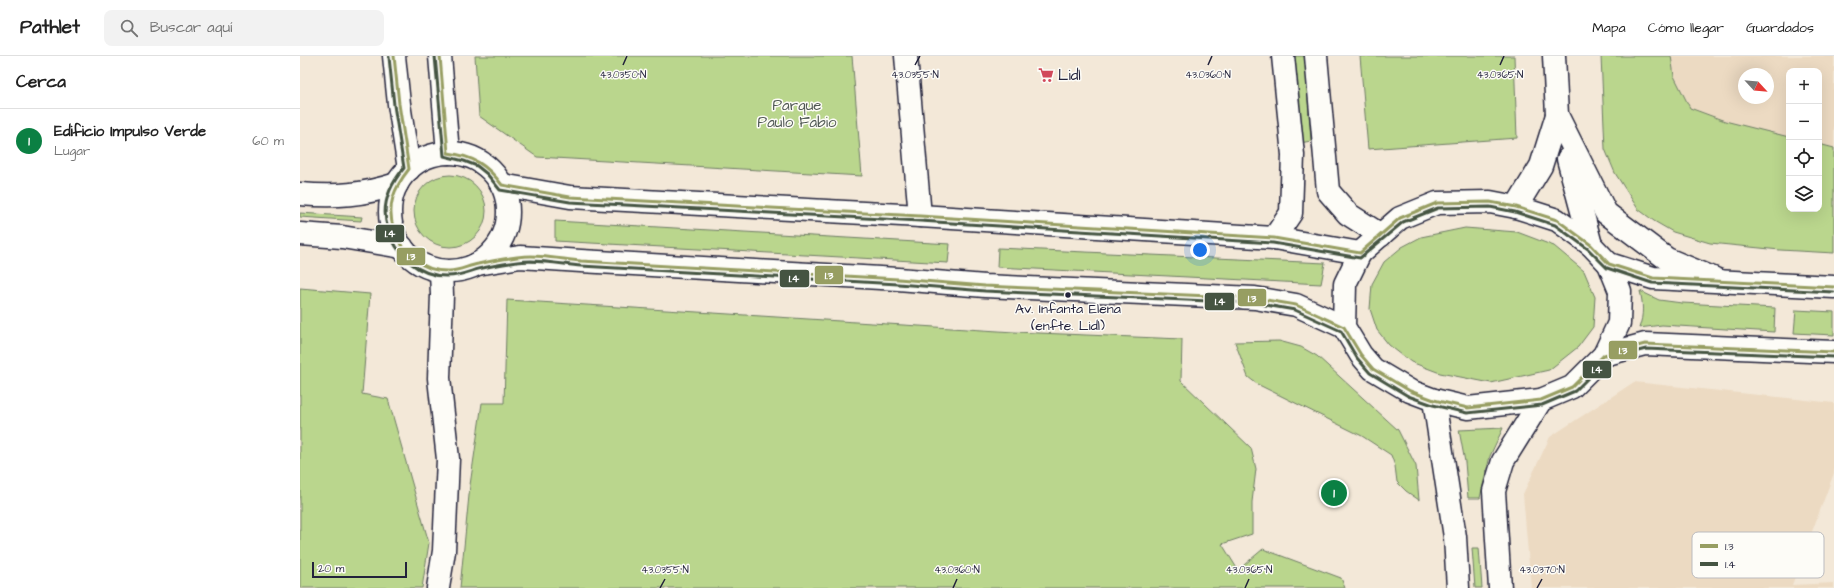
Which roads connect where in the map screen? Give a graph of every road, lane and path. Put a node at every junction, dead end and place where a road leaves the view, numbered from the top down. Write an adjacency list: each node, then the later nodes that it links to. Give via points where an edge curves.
1 (394, 56): 9 (street)
2 (440, 56): 8 (street)
3 (906, 56): 13 (street)
4 (1283, 56): 16 (street, via 1292,155 1291,213)
5 (1316, 56): 15 (street, via 1328,191 1348,214)
6 (1554, 56): 7 (street)
7 (1556, 115): 12 (street, via 1541,166); 17 (street); 23 (street, via 1606,213 1668,259)
8 (448, 153): 9 (street, via 424,158); 10 (street, via 465,154 480,161)
9 (403, 176): 11 (street, via 373,192); 18 (street, via 391,200 390,216 394,232)
10 (502, 184): 13 (street, via 570,197); 20 (street, via 508,202 508,220 502,238 492,253)
11 (300, 194)
12 (1516, 207): 15 (street, via 1490,202 1437,203 1400,218); 17 (street, via 1557,220)
13 (920, 216): 16 (street)
14 (300, 234): 18 (street, via 342,237)
15 (1381, 235): 19 (street)
16 (1274, 238): 19 (street)
17 (1591, 245): 21 (street)
18 (402, 247): 22 (street, via 412,258)
19 (1360, 252): 25 (street, via 1345,284)
20 (477, 264): 22 (street, via 466,269); 25 (street, via 536,257 984,286 1255,298 1296,305)
21 (1609, 264): 23 (street, via 1653,278); 27 (street, via 1620,291 1619,323)
22 (441, 271): 30 (street, via 440,378 448,459 444,551)
23 (1720, 281): 24 (street)
24 (1834, 287)
25 (1344, 327): 28 (street, via 1373,369 1410,391)
26 (1834, 352): 27 (street, via 1645,344)
27 (1604, 355): 29 (street, via 1572,387)
28 (1434, 400): 29 (street, via 1468,408); 31 (street, via 1452,516)
29 (1541, 400): 32 (street, via 1503,461 1494,490)
30 (438, 588)
31 (1458, 588)
32 (1500, 588)

